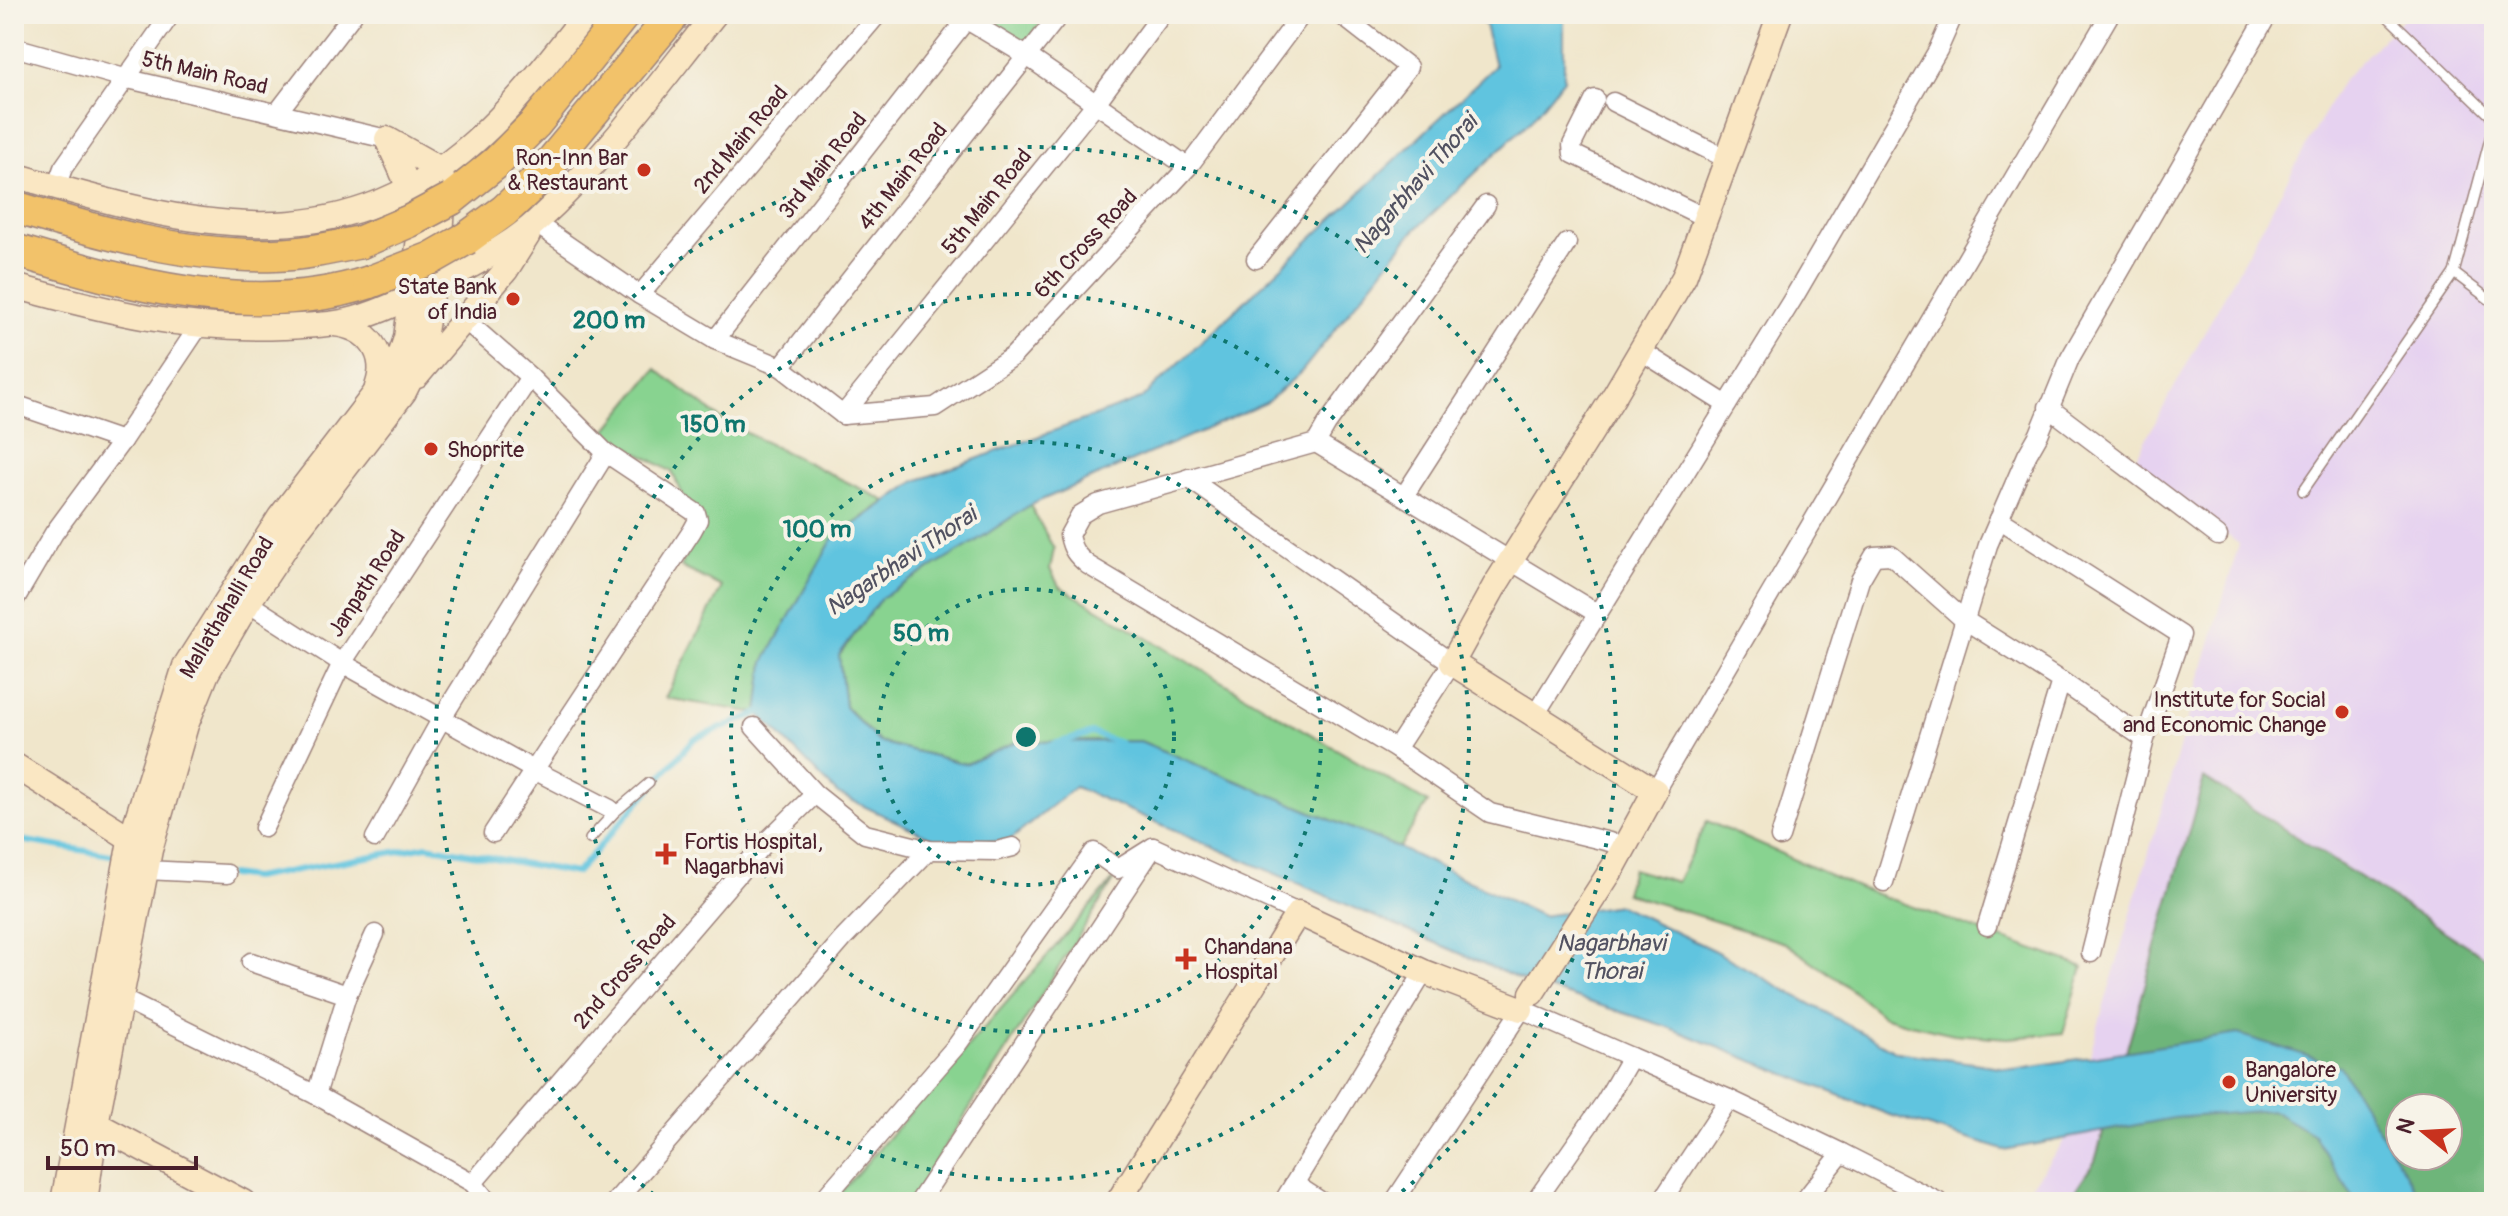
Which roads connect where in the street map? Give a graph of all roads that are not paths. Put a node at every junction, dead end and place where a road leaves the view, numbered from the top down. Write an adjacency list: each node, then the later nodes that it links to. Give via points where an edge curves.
1 (171, 14): 20 (street)
2 (353, 14): 22 (street)
3 (586, 14): 28 (street, via 503,115 472,144)
4 (624, 14): 28 (highway, via 535,124 497,162)
5 (674, 14): 36 (highway, bridge, via 534,183 504,211 432,258 370,282 301,297 211,296 123,281)
6 (715, 14): 34 (street, via 625,126)
7 (878, 14): 41 (street, 2nd Main Road)
8 (1060, 14): 19 (street, 4th Main Road)
9 (1162, 14): 21 (street, 5th Main Road)
10 (1302, 14): 26 (street, 6th Cross Road)
11 (1340, 14): 37 (street, via 1408,67)
12 (1780, 14): 25 (street)
13 (1951, 14): 53 (street, via 1938,50)
14 (2110, 14): 80 (street)
15 (2268, 14): 54 (street, via 2070,358)
16 (2385, 14): 23 (lane)
17 (962, 17): 19 (street); 46 (street, 3rd Main Road)
18 (14, 47): 20 (street, 5th Main Road)
19 (1027, 56): 21 (street); 48 (street, 4th Main Road)
20 (128, 79): 22 (street, 5th Main Road); 29 (street, via 63,168)
21 (1096, 103): 26 (street); 55 (street, 5th Main Road)
22 (277, 113): 24 (street, 5th Main Road)
23 (2494, 122): 38 (lane)
24 (387, 139): 28 (street); 30 (street, Mallathahalli Road)
25 (1727, 159): 33 (street); 33 (street, via 1604,100 1572,145 1573,154)
26 (1188, 167): 55 (street, 6th Cross Road, via 1013,356 935,407)
27 (14, 175): 29 (street)
28 (445, 184): 30 (street); 32 (highway, bridge, via 410,221 361,242 317,252 234,255 187,249); 40 (street, via 442,226)
29 (56, 187): 30 (street, via 166,214 266,226 345,214 381,204)
30 (409, 188): 40 (street, Mallathahalli Road, via 415,203)
31 (1486, 205): 57 (street)
32 (14, 207)
33 (1706, 218): 47 (street, via 1684,277)
34 (535, 223): 40 (street, via 483,260); 41 (street); 43 (street)
35 (1567, 243): 61 (street)
36 (14, 250)
37 (1256, 259)
38 (2454, 273): 42 (lane); 60 (lane)
39 (14, 286): 45 (street, via 108,311)
40 (422, 291): 44 (street, via 356,319); 50 (street, Mallathahalli Road, via 420,357); 51 (street, Mallathahalli Road, via 401,353)
41 (640, 295): 46 (street)
42 (2494, 303)
43 (465, 320): 49 (street); 50 (street)
44 (326, 324): 45 (street); 51 (street, via 358,329 376,348 381,370)
45 (199, 326): 56 (street)
46 (715, 340): 48 (street)
47 (1641, 351): 53 (street); 64 (street)
48 (781, 367): 55 (street)
49 (530, 377): 58 (street); 69 (street, Janpath Road)
50 (404, 392): 66 (street, Mallathahalli Road)
51 (373, 396): 91 (street, Mallathahalli Road, via 280,517 185,666)
52 (14, 404): 56 (street)
53 (1727, 405): 67 (street)
54 (2048, 407): 62 (street); 63 (street)
55 (843, 415)
56 (122, 441): 65 (street, via 54,533)
57 (1316, 443): 59 (street); 61 (street)
58 (606, 453): 73 (street); 78 (street, via 696,513 699,521)
59 (1188, 478): 70 (street); 76 (street, via 1086,510 1069,535 1076,555)
60 (2303, 491)
61 (1404, 496): 64 (street)
62 (1999, 519): 68 (street); 75 (street, via 2181,635)
63 (2218, 536)
64 (1510, 561): 67 (street); 70 (street)
65 (14, 601)
66 (248, 603): 69 (street); 91 (street, Mallathahalli Road, via 207,673)
67 (1598, 614): 72 (street)
68 (1963, 619): 71 (street); 85 (street, via 1891,555 1874,556 1860,580); 94 (street)
69 (342, 663): 73 (street); 83 (street, Janpath Road)
70 (1452, 663): 72 (street); 76 (street)
71 (2061, 681): 75 (street); 96 (street)
72 (1535, 715): 80 (street)
73 (442, 718): 78 (street); 86 (street)
74 (754, 727): 81 (street)
75 (2145, 739): 98 (street)
76 (1396, 749): 92 (street, via 1490,813)
77 (14, 765): 91 (street)
78 (534, 770): 82 (street); 84 (street)
79 (649, 783): 82 (lane)
80 (1655, 791): 92 (street)
81 (815, 794): 90 (street, via 865,834); 109 (street, 2nd Cross Road, via 765,843)
82 (612, 810): 87 (lane)
83 (264, 828)
84 (493, 833)
85 (1780, 837)
86 (375, 838)
87 (590, 839)
88 (1013, 847): 90 (street)
89 (1153, 847): 95 (street); 111 (street); 117 (street, via 1118,869 1094,852 957,1045)
90 (929, 850): 116 (street, via 843,939)
91 (142, 854): 93 (street); 102 (street, Mallathahalli Road); 107 (street, Mallathahalli Road)
92 (1620, 856): 103 (street)
93 (227, 874)
94 (1884, 882)
95 (1298, 913): 100 (street); 118 (street)
96 (1987, 926)
97 (375, 934): 101 (street)
98 (2091, 953)
99 (251, 962): 101 (street)
100 (1424, 972): 103 (street); 110 (street)
101 (347, 995): 105 (street)
102 (120, 998): 105 (street); 107 (street, Mallathahalli Road)
103 (1527, 1001): 104 (street); 121 (street)
104 (1631, 1057): 106 (street); 122 (street)
105 (316, 1095): 109 (street)
106 (1729, 1099): 108 (street); 123 (street)
107 (87, 1119): 112 (street, Mallathahalli Road); 113 (street, Mallathahalli Road); 114 (street)
108 (1842, 1153): 124 (street); 125 (street)
109 (473, 1183): 115 (street)
110 (1296, 1185): 119 (street); 120 (street)
111 (923, 1201)
112 (63, 1202)
113 (85, 1202)
114 (243, 1202)
115 (488, 1202)
116 (615, 1202)
117 (821, 1202)
118 (1118, 1202)
119 (1283, 1202)
120 (1322, 1202)
121 (1394, 1202)
122 (1535, 1202)
123 (1661, 1202)
124 (1803, 1202)
125 (1939, 1202)

